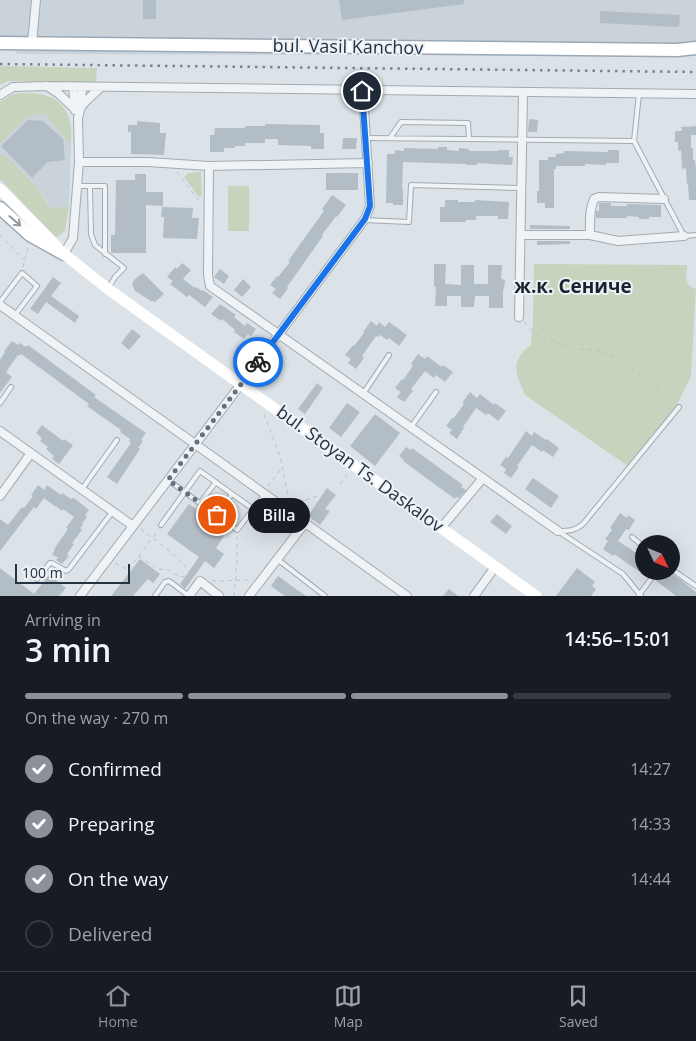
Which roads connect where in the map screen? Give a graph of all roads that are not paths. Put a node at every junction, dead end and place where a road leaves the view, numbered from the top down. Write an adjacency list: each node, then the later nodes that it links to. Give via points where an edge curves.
1 (36, 0): 3 (street)
2 (0, 43): 3 (main road, bul. Vasil Kanchov)
3 (32, 43): 4 (main road, bul. Vasil Kanchov)
4 (696, 48)
5 (47, 86): 6 (street); 12 (street, via 13,87); 13 (street)
6 (78, 87): 7 (street); 13 (street)
7 (101, 87): 8 (street); 13 (street)
8 (362, 91): 9 (street); 14 (street)
9 (523, 93): 10 (street); 17 (street)
10 (639, 94): 11 (street); 18 (lane)
11 (696, 94)
12 (0, 95)
13 (78, 108): 19 (street)
14 (366, 138): 15 (lane); 20 (street)
15 (390, 138): 16 (lane); 16 (lane, via 400,122 468,123)
16 (469, 139): 17 (lane)
17 (522, 140): 18 (lane); 24 (street)
18 (634, 142): 26 (lane)
19 (79, 162): 21 (street); 22 (street)
20 (368, 163): 21 (street); 28 (street, via 370,206)
21 (209, 166): 39 (street, via 210,286)
22 (77, 186): 23 (lane); 33 (street, via 73,238)
23 (90, 186): 34 (lane, via 91,234 94,245); 34 (lane, via 105,186)
24 (521, 188): 28 (lane, via 411,185 409,222); 29 (street)
25 (0, 189): 33 (street, bul. Stoyan Ts. Daskalov)
26 (664, 199): 30 (street, via 594,199); 32 (lane)
27 (0, 208): 33 (main road, one-way to 33, via 30,234)
28 (364, 220): 39 (street)
29 (522, 235): 30 (street); 38 (street)
30 (590, 235): 32 (street, via 618,241)
31 (696, 235): 32 (lane)
32 (684, 236)
33 (64, 254): 35 (street, bul. Stoyan Ts. Daskalov)
34 (105, 254): 35 (lane, via 124,268)
35 (108, 288): 41 (street, bul. Stoyan Ts. Daskalov)
36 (0, 304): 37 (street); 37 (lane, via 22,273 37,286)
37 (15, 315): 50 (street)
38 (520, 317)
39 (278, 334): 41 (street); 44 (street)
40 (389, 355): 44 (lane)
41 (240, 384): 50 (street); 67 (street, bul. Stoyan Ts. Daskalov)
42 (11, 387): 45 (lane)
43 (436, 392): 47 (lane)
44 (363, 394): 47 (street)
45 (0, 403)
46 (679, 407): 68 (lane, via 583,524 570,531)
47 (410, 427): 52 (street)
48 (0, 431): 51 (street)
49 (116, 440): 55 (lane)
50 (195, 444): 53 (street); 57 (street)
51 (31, 453): 55 (street); 59 (street)
52 (483, 478): 67 (street); 68 (street)
53 (168, 480): 56 (lane); 66 (street)
54 (216, 482): 56 (lane, via 200,471); 58 (lane); 60 (lane)
55 (82, 490): 62 (street)
56 (185, 492): 60 (lane); 65 (lane)
57 (263, 493): 61 (lane); 64 (street)
58 (232, 494): 61 (lane); 63 (lane)
59 (0, 496)
60 (200, 503): 63 (lane)
61 (253, 508): 63 (lane, via 237,530)
62 (113, 512): 66 (street); 74 (lane, via 69,570 50,563)
63 (217, 515)
64 (305, 522): 71 (street); 84 (street)
65 (161, 525)
66 (133, 526): 78 (street)
67 (441, 528): 72 (street, bul. Stoyan Ts. Daskalov)
68 (558, 530): 77 (lane, via 622,574)
69 (632, 537): 70 (lane)
70 (635, 540)
71 (277, 559): 82 (street); 83 (lane)
72 (495, 567): 85 (street); 86 (street, bul. Stoyan Ts. Daskalov)
73 (680, 575): 76 (lane)
74 (37, 579)
75 (651, 580): 77 (lane)
76 (696, 586)
77 (640, 595)
78 (80, 596)
79 (155, 596): 80 (lane, via 169,581)
80 (189, 596): 81 (street, via 200,581)
81 (219, 596)
82 (249, 596)
83 (325, 596)
84 (407, 596)
85 (474, 596)
86 (536, 596)

